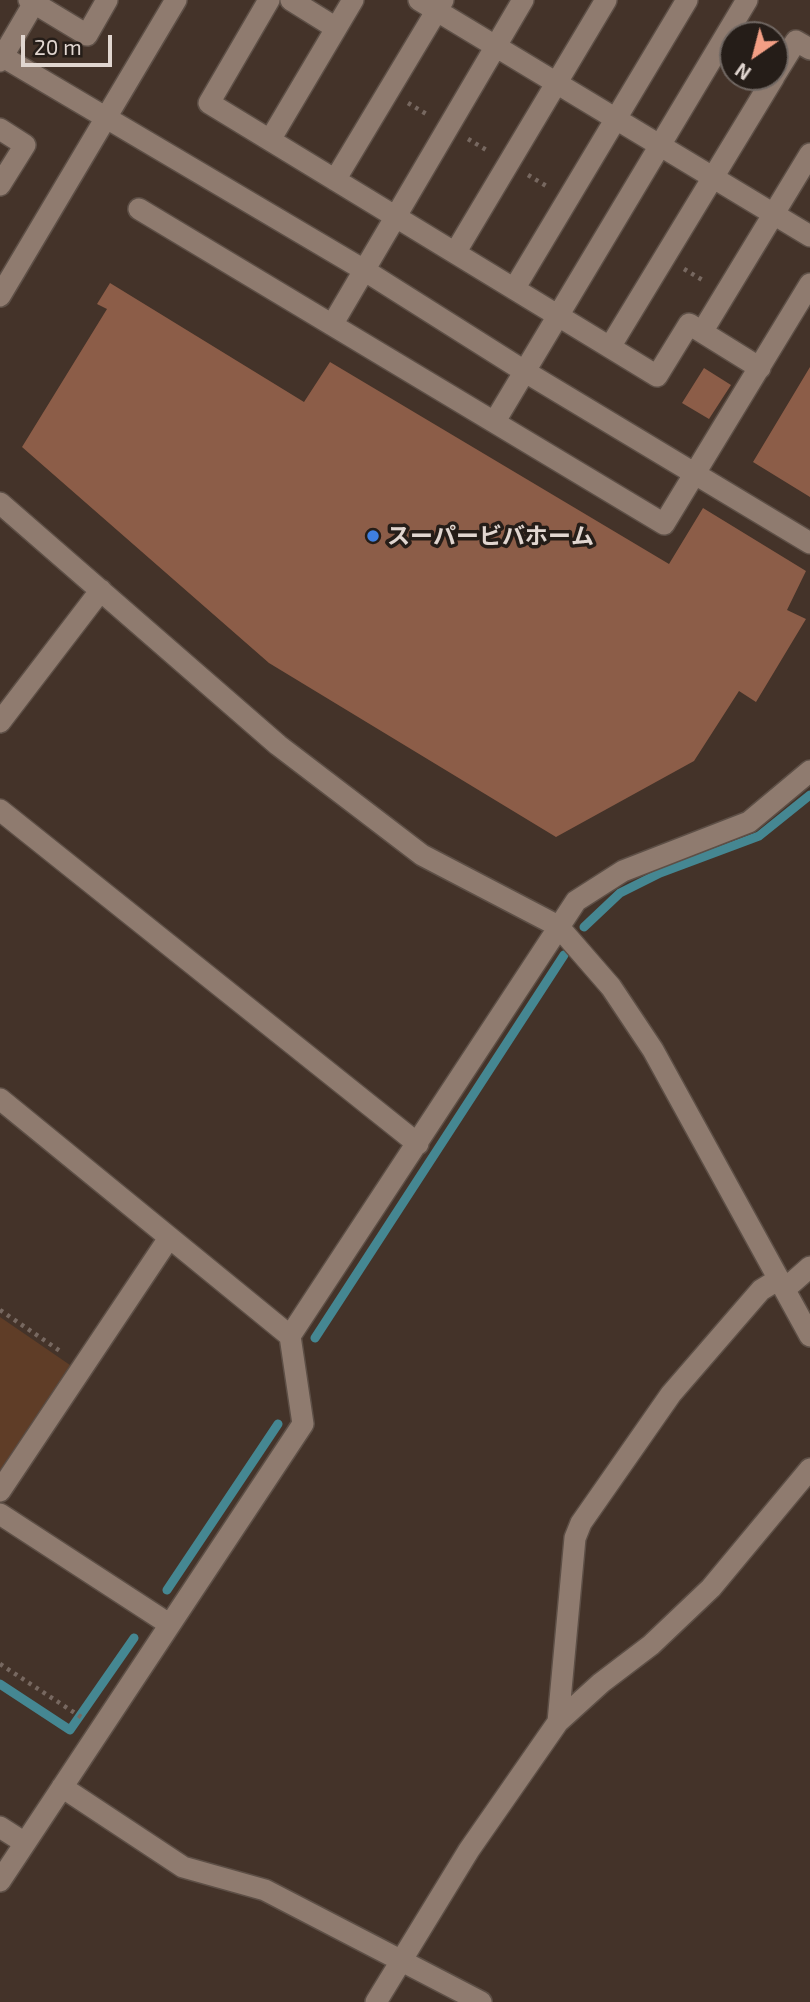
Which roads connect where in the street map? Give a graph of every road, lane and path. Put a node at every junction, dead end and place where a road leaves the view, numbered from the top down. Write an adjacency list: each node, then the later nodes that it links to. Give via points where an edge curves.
1 (107, 0): 10 (street, via 87,35)
2 (176, 0): 19 (street)
3 (269, 0): 22 (street, via 209,103)
4 (291, 0): 12 (street)
5 (353, 0): 12 (street)
6 (523, 0): 13 (street)
7 (606, 0): 17 (street)
8 (687, 0): 20 (street)
9 (747, 0): 23 (street)
10 (32, 2): 16 (street)
11 (433, 3): 13 (street); 26 (street)
12 (337, 28): 22 (street)
13 (496, 46): 17 (street); 30 (street)
14 (810, 50): 15 (street, via 796,41)
15 (789, 52)
16 (1, 57): 19 (street)
17 (557, 83): 20 (street); 32 (street)
18 (765, 91): 25 (street)
19 (106, 119): 33 (street); 36 (street)
20 (616, 119): 23 (street); 35 (street)
21 (0, 130): 27 (street, via 25,145)
22 (270, 140): 26 (street)
23 (659, 145): 25 (street); 37 (street)
24 (810, 154): 29 (street)
25 (714, 177): 29 (street); 40 (street)
26 (335, 180): 30 (street)
27 (0, 185)
28 (139, 209): 38 (street)
29 (773, 214): 31 (street); 39 (street)
30 (394, 216): 32 (street); 33 (street)
31 (810, 236)
32 (455, 253): 35 (street)
33 (364, 271): 38 (street); 42 (street)
34 (810, 284): 41 (street)
35 (514, 289): 37 (street)
36 (0, 296)
37 (557, 314): 40 (street); 42 (street)
38 (332, 325): 43 (street)
39 (702, 332): 40 (street, via 689,324 657,376); 41 (street)
40 (610, 347)
41 (760, 368): 44 (street)
42 (524, 371): 43 (street); 44 (street)
43 (495, 421): 44 (street, via 664,524)
44 (695, 473): 46 (street)
45 (0, 503): 47 (street)
46 (810, 543)
47 (101, 590): 48 (street); 51 (street, via 278,745 422,855)
48 (0, 722)
49 (810, 771): 51 (street, via 749,822 623,870 576,901)
50 (0, 810): 53 (street)
51 (558, 926): 53 (street); 56 (street, via 611,987 653,1050)
52 (3, 1106): 54 (street)
53 (418, 1144): 58 (street)
54 (169, 1238): 58 (street); 60 (street)
55 (810, 1267): 56 (street)
56 (782, 1284): 59 (street); 67 (street, via 761,1290 671,1394 581,1523 575,1538)
57 (0, 1310): 60 (path)
58 (290, 1336): 64 (street, via 303,1424)
59 (810, 1336)
60 (84, 1367): 62 (street)
61 (810, 1469): 67 (street, via 711,1588)
62 (0, 1490)
63 (0, 1514): 64 (street)
64 (169, 1624): 68 (street)
65 (0, 1664): 66 (path)
66 (74, 1712)
67 (558, 1722): 72 (street, via 469,1850)
68 (62, 1787): 70 (street); 72 (street, via 183,1867 265,1890)
69 (0, 1827): 70 (street)
70 (25, 1843): 71 (street)
71 (0, 1881)
72 (402, 1961): 73 (street); 74 (street)
73 (376, 2002)
74 (481, 2002)

